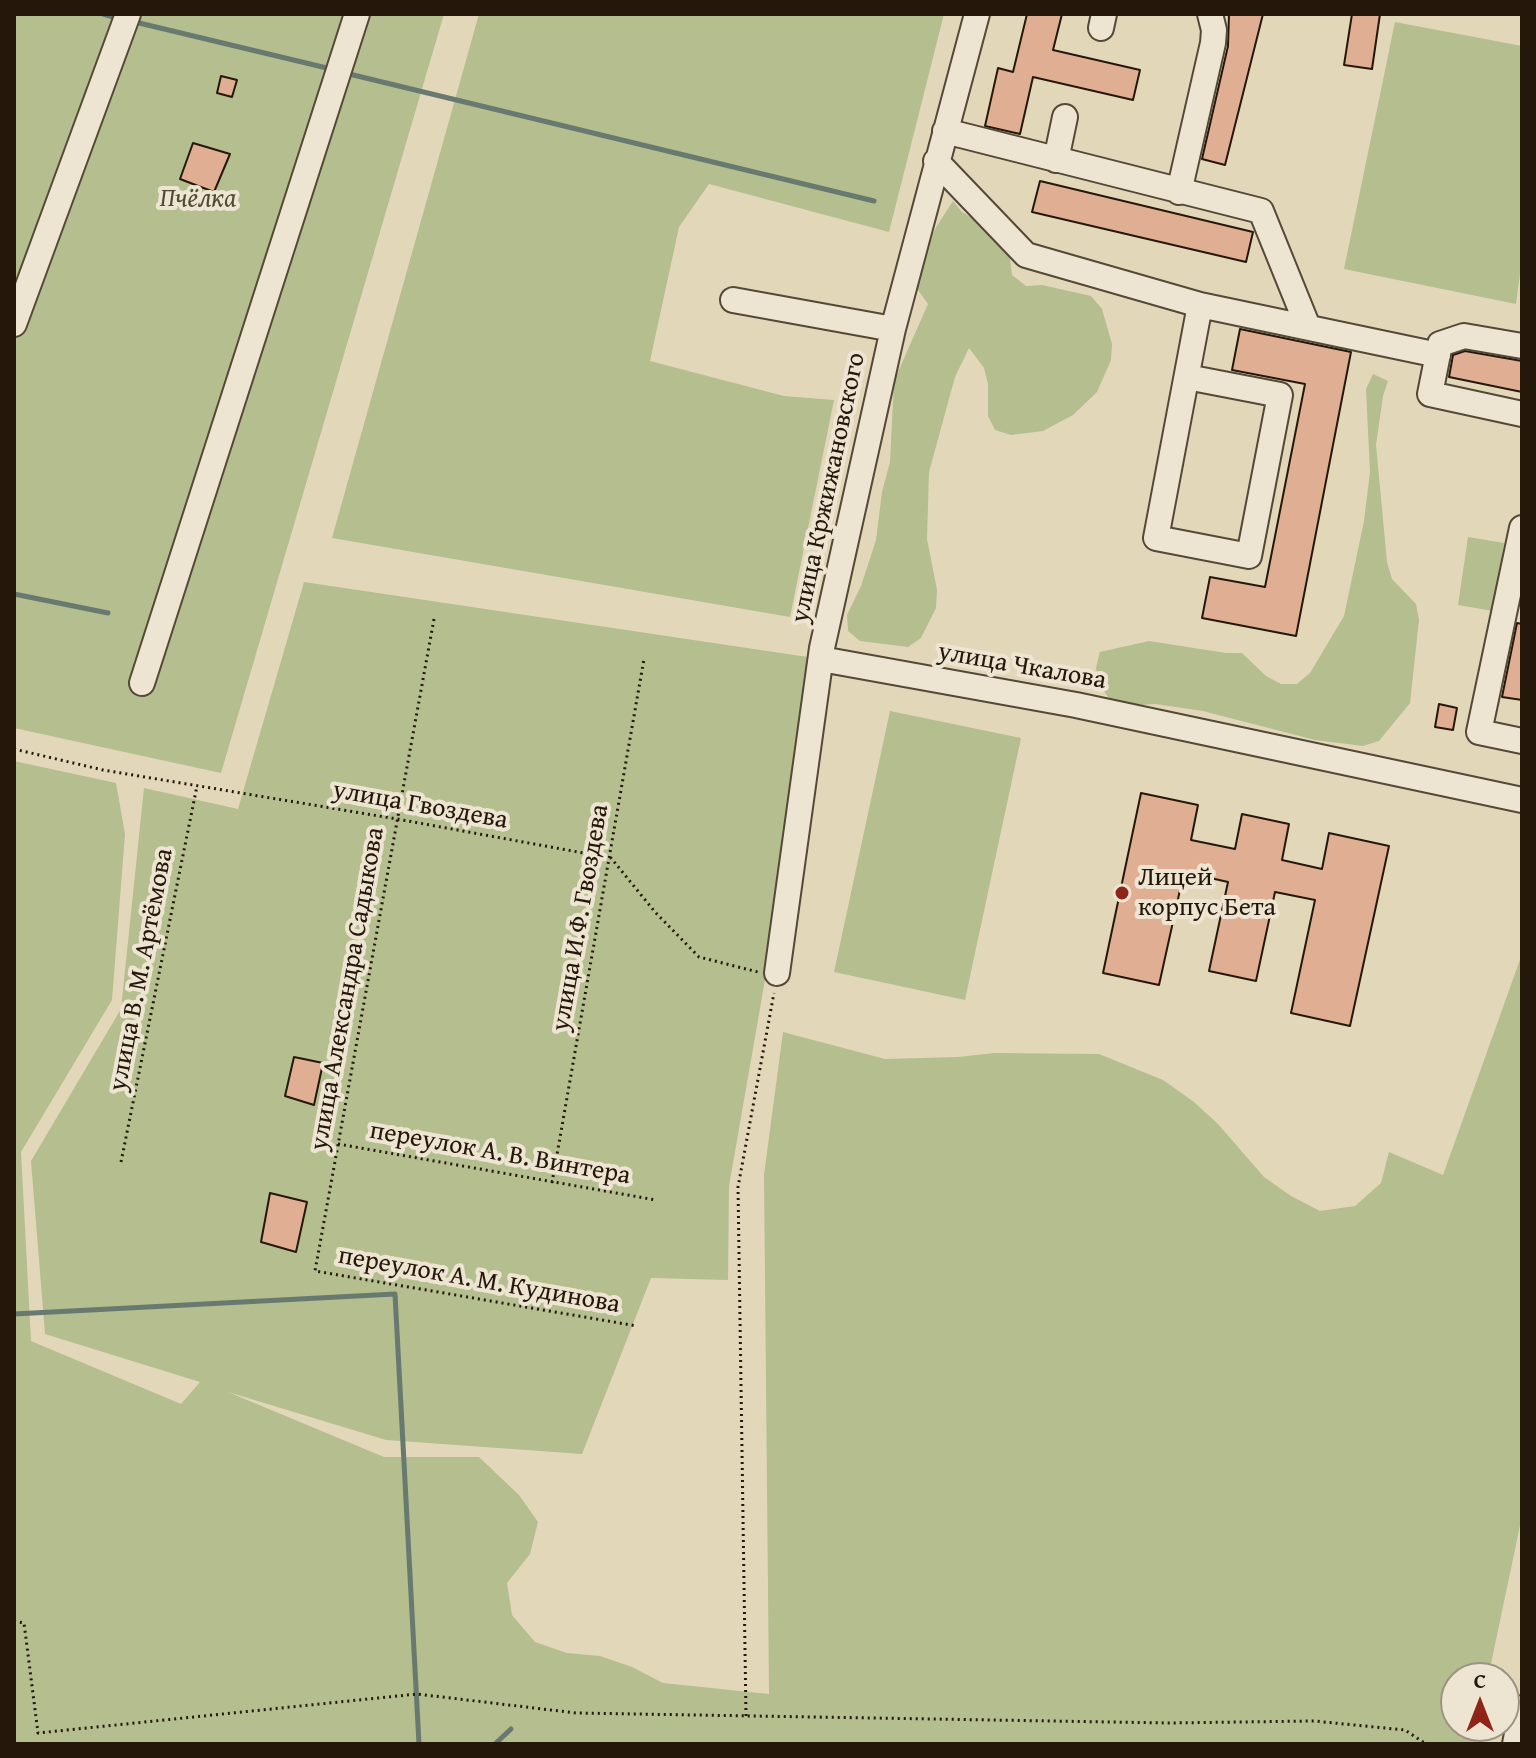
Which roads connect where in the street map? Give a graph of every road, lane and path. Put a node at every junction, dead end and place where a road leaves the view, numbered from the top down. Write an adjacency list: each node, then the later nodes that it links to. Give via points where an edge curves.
1 (128, 14): 12 (street)
2 (357, 14): 23 (street)
3 (977, 14): 6 (street, улица Кржижановского)
4 (1210, 14): 9 (street, via 1213,43)
5 (1065, 117): 7 (street)
6 (945, 131): 7 (street); 8 (street, улица Кржижановского)
7 (1056, 160): 9 (street)
8 (936, 161): 11 (street, via 1026,255); 14 (street, улица Кржижановского)
9 (1179, 192): 13 (street, via 1261,211)
10 (733, 300): 14 (street, улица Кржижановского)
11 (1200, 305): 13 (street); 17 (street)
12 (14, 324)
13 (1308, 327): 16 (street)
14 (893, 329): 22 (street, улица Кржижановского)
15 (1522, 346): 16 (street, via 1464,336 1440,344)
16 (1438, 355): 18 (street, via 1430,394)
17 (1187, 377): 17 (street, via 1280,395 1249,556 1156,538)
18 (1522, 414)
19 (1522, 528): 24 (street, via 1479,732)
20 (434, 619): 28 (path, улица Александра Садыкова)
21 (644, 659): 29 (path, улица И.Ф. Гвоздева)
22 (821, 659): 27 (street, улица Чкалова, via 1076,705); 30 (street)
23 (142, 683)
24 (1522, 741)
25 (14, 749): 26 (path, улица Гвоздева)
26 (197, 786): 28 (path, улица Гвоздева); 32 (path, улица В. М. Артёмова)
27 (1522, 800)
28 (397, 819): 29 (path, улица Гвоздева); 31 (path, улица Александра Садыкова)
29 (611, 858): 30 (path, via 699,957); 33 (path, улица И.Ф. Гвоздева)
30 (777, 973): 39 (path, via 738,1187)
31 (338, 1144): 33 (path, переулок А. В. Винтера); 35 (path, улица Александра Садыкова)
32 (121, 1162)
33 (552, 1183): 34 (path, переулок А. В. Винтера)
34 (656, 1200)
35 (315, 1271): 36 (path, переулок А. М. Кудинова)
36 (637, 1326)
37 (14, 1621): 39 (path, via 24,1623 38,1733 417,1694 576,1713)
38 (1522, 1708): 41 (street)
39 (746, 1716): 40 (path, via 1314,1721 1405,1730)
40 (1426, 1744)
41 (1515, 1744)

